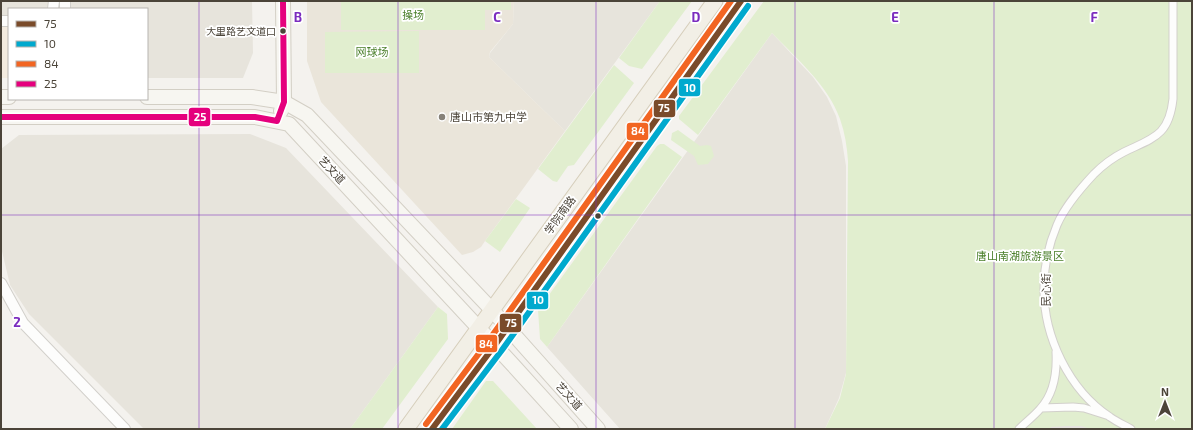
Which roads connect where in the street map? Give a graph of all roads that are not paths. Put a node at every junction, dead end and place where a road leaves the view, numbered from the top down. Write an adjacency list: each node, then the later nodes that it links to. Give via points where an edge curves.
1 (283, 1): 6 (main road)
2 (715, 1): 10 (main road, 学院南路)
3 (741, 1): 11 (main road, 学院南路)
4 (1173, 1): 14 (street, 民心街, via 1173,99 1172,111 1163,130 1152,140 1122,153 1096,172 1074,196 1057,224 1047,255 1044,287 1047,320)
5 (148, 97): 6 (main road, 艺文道, via 252,97)
6 (284, 102): 8 (main road); 10 (main road, 艺文道, via 307,115)
7 (1, 117): 8 (main road, 艺文道, via 255,117)
8 (277, 121): 12 (main road, 艺文道, via 289,124)
9 (1, 283): 17 (street, via 23,323)
10 (492, 310): 11 (main road, 艺文道); 12 (main road, 学院南路)
11 (507, 327): 13 (main road, 学院南路); 21 (main road, 艺文道)
12 (480, 329): 13 (main road, 艺文道); 18 (main road, 学院南路)
13 (495, 345): 19 (main road, 学院南路); 20 (main road, 艺文道)
14 (1056, 351): 15 (street, via 1057,370 1048,398); 16 (street, 民心街, via 1070,376 1088,398)
15 (1041, 408): 16 (street, via 1084,408); 22 (street)
16 (1109, 417): 23 (street, 民心街)
17 (125, 429)
18 (406, 429)
19 (432, 429)
20 (571, 429)
21 (598, 429)
22 (1019, 429)
23 (1131, 429)

